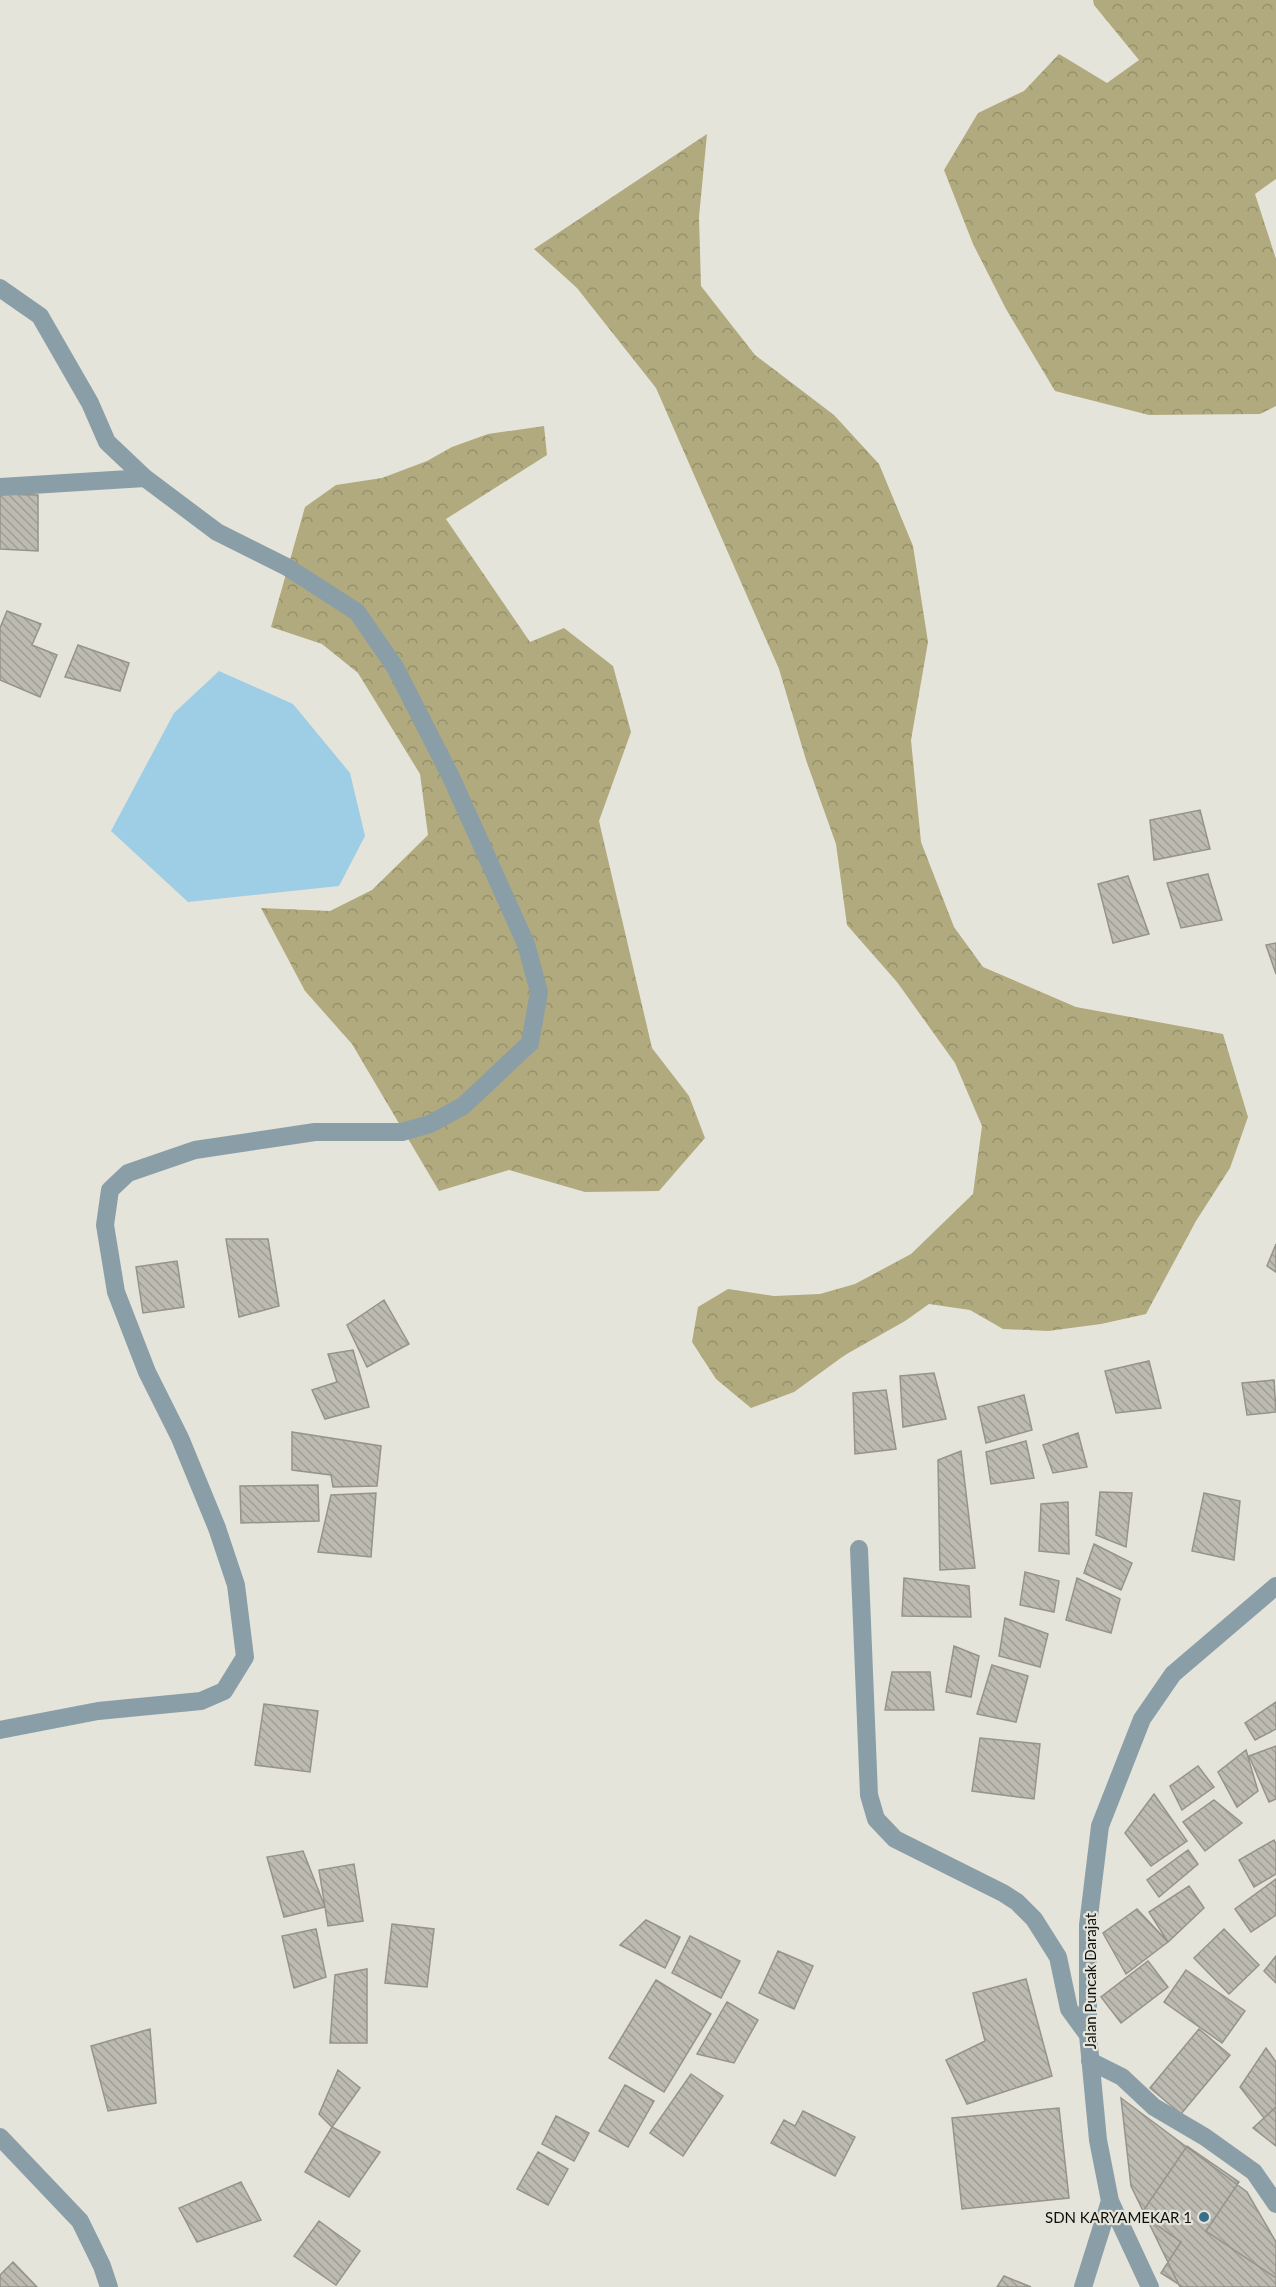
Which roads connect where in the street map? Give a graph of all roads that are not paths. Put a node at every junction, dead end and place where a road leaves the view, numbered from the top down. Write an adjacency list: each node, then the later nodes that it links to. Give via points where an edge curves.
1 (0, 288): 2 (street, via 40,316 90,403 107,442)
2 (145, 478): 3 (street); 6 (street, via 217,532 287,567 357,612 395,667 451,777 526,944 539,992 530,1043 463,1106 430,1124 402,1132 315,1132 195,1150 128,1173 110,1190 105,1225 116,1292 217,1528 236,1585 245,1657 224,1691 201,1701 98,1711)
3 (0, 487)
4 (859, 1549): 7 (street, via 869,1795 876,1819 895,1839 1003,1893 1034,1918 1058,1957 1069,2009)
5 (1276, 1586): 7 (street, Jalan Puncak Darajat, via 1173,1674 1143,1719 1100,1826 1088,1924)
6 (0, 1730)
7 (1088, 2035): 8 (street, Jalan Puncak Darajat)
8 (1090, 2061): 10 (street, Jalan Puncak Darajat, via 1098,2140); 11 (street, via 1122,2077 1154,2107 1254,2172)
9 (0, 2137): 12 (street, via 80,2221)
10 (1110, 2201): 13 (street); 14 (street, Jalan Puncak Darajat)
11 (1276, 2204)
12 (109, 2287)
13 (1083, 2287)
14 (1150, 2287)

